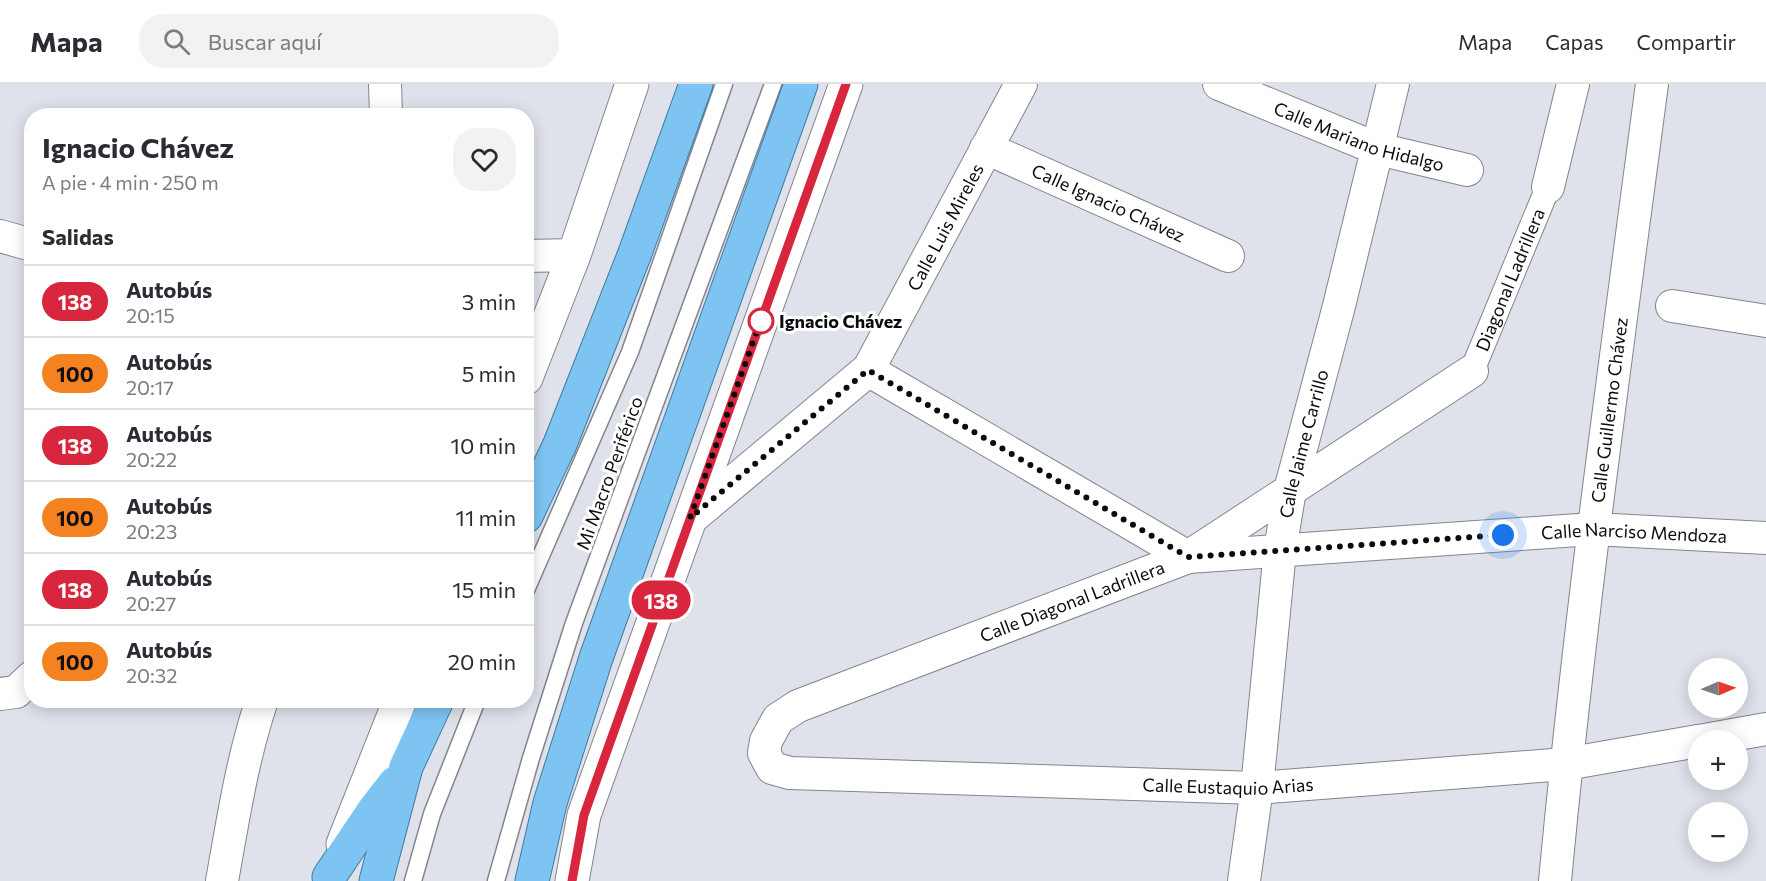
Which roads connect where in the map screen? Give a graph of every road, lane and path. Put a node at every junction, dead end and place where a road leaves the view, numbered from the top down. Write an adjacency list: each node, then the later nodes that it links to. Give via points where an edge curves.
1 (385, 84): 13 (street)
2 (632, 84): 20 (street)
3 (696, 84): 29 (highway, via 565,433)
4 (724, 84): 35 (lane, Mi Macro Periférico, via 630,352)
5 (773, 84): 51 (lane, Mi Macro Periférico, via 574,623)
6 (801, 84): 52 (highway, via 596,658 550,803)
7 (846, 84): 30 (street)
8 (1021, 84): 14 (street, Calle Luis Mireles)
9 (1219, 84): 15 (street, Calle Mariano Hidalgo)
10 (1393, 84): 15 (street, Calle Jaime Carrillo)
11 (1573, 84): 17 (street)
12 (1652, 84): 31 (street, Calle Guillermo Chávez)
13 (386, 108)
14 (986, 148): 22 (street, Calle Ignacio Chávez); 26 (street, Calle Luis Mireles)
15 (1377, 149): 16 (street, Calle Mariano Hidalgo); 28 (street, Calle Jaime Carrillo)
16 (1467, 170)
17 (1548, 187): 27 (street, Diagonal Ladrillera)
18 (0, 236): 19 (street)
19 (24, 243)
20 (574, 255): 21 (street); 25 (street)
21 (534, 256)
22 (1228, 256)
23 (1672, 306): 24 (street)
24 (1766, 321)
25 (534, 358)
26 (868, 370): 30 (street); 34 (street)
27 (1472, 371): 28 (street, Calle Diagonal Ladrillera)
28 (1290, 490): 33 (street, Calle Jaime Carrillo); 34 (street, Calle Diagonal Ladrillera)
29 (534, 499)
30 (690, 518): 53 (street, via 584,815)
31 (1593, 530): 32 (street, Calle Narciso Mendoza); 33 (street, Calle Narciso Mendoza); 44 (street, Calle Guillermo Chávez)
32 (1766, 538)
33 (1280, 550): 34 (street, Calle Narciso Mendoza); 46 (street, Calle Jaime Carrillo)
34 (1188, 557): 43 (street, Calle Diagonal Ladrillera, via 798,706 778,719)
35 (534, 572)
36 (259, 708): 48 (street, via 241,777)
37 (397, 708): 47 (street)
38 (429, 708): 45 (highway)
39 (474, 708): 50 (lane, via 432,814)
40 (1766, 729): 41 (street, Calle Eustaquio Arias)
41 (1748, 732)
42 (1688, 743): 44 (street, Calle Eustaquio Arias)
43 (764, 753): 46 (street, Calle Eustaquio Arias, via 772,768 790,773)
44 (1566, 764): 46 (street, Calle Eustaquio Arias); 55 (street, Calle Guillermo Chávez)
45 (406, 767): 47 (highway); 49 (highway)
46 (1257, 789): 54 (street, Calle Jaime Carrillo)
47 (328, 879)
48 (222, 881)
49 (376, 881)
50 (413, 881)
51 (496, 881)
52 (532, 881)
53 (572, 881)
54 (1244, 881)
55 (1555, 881)

